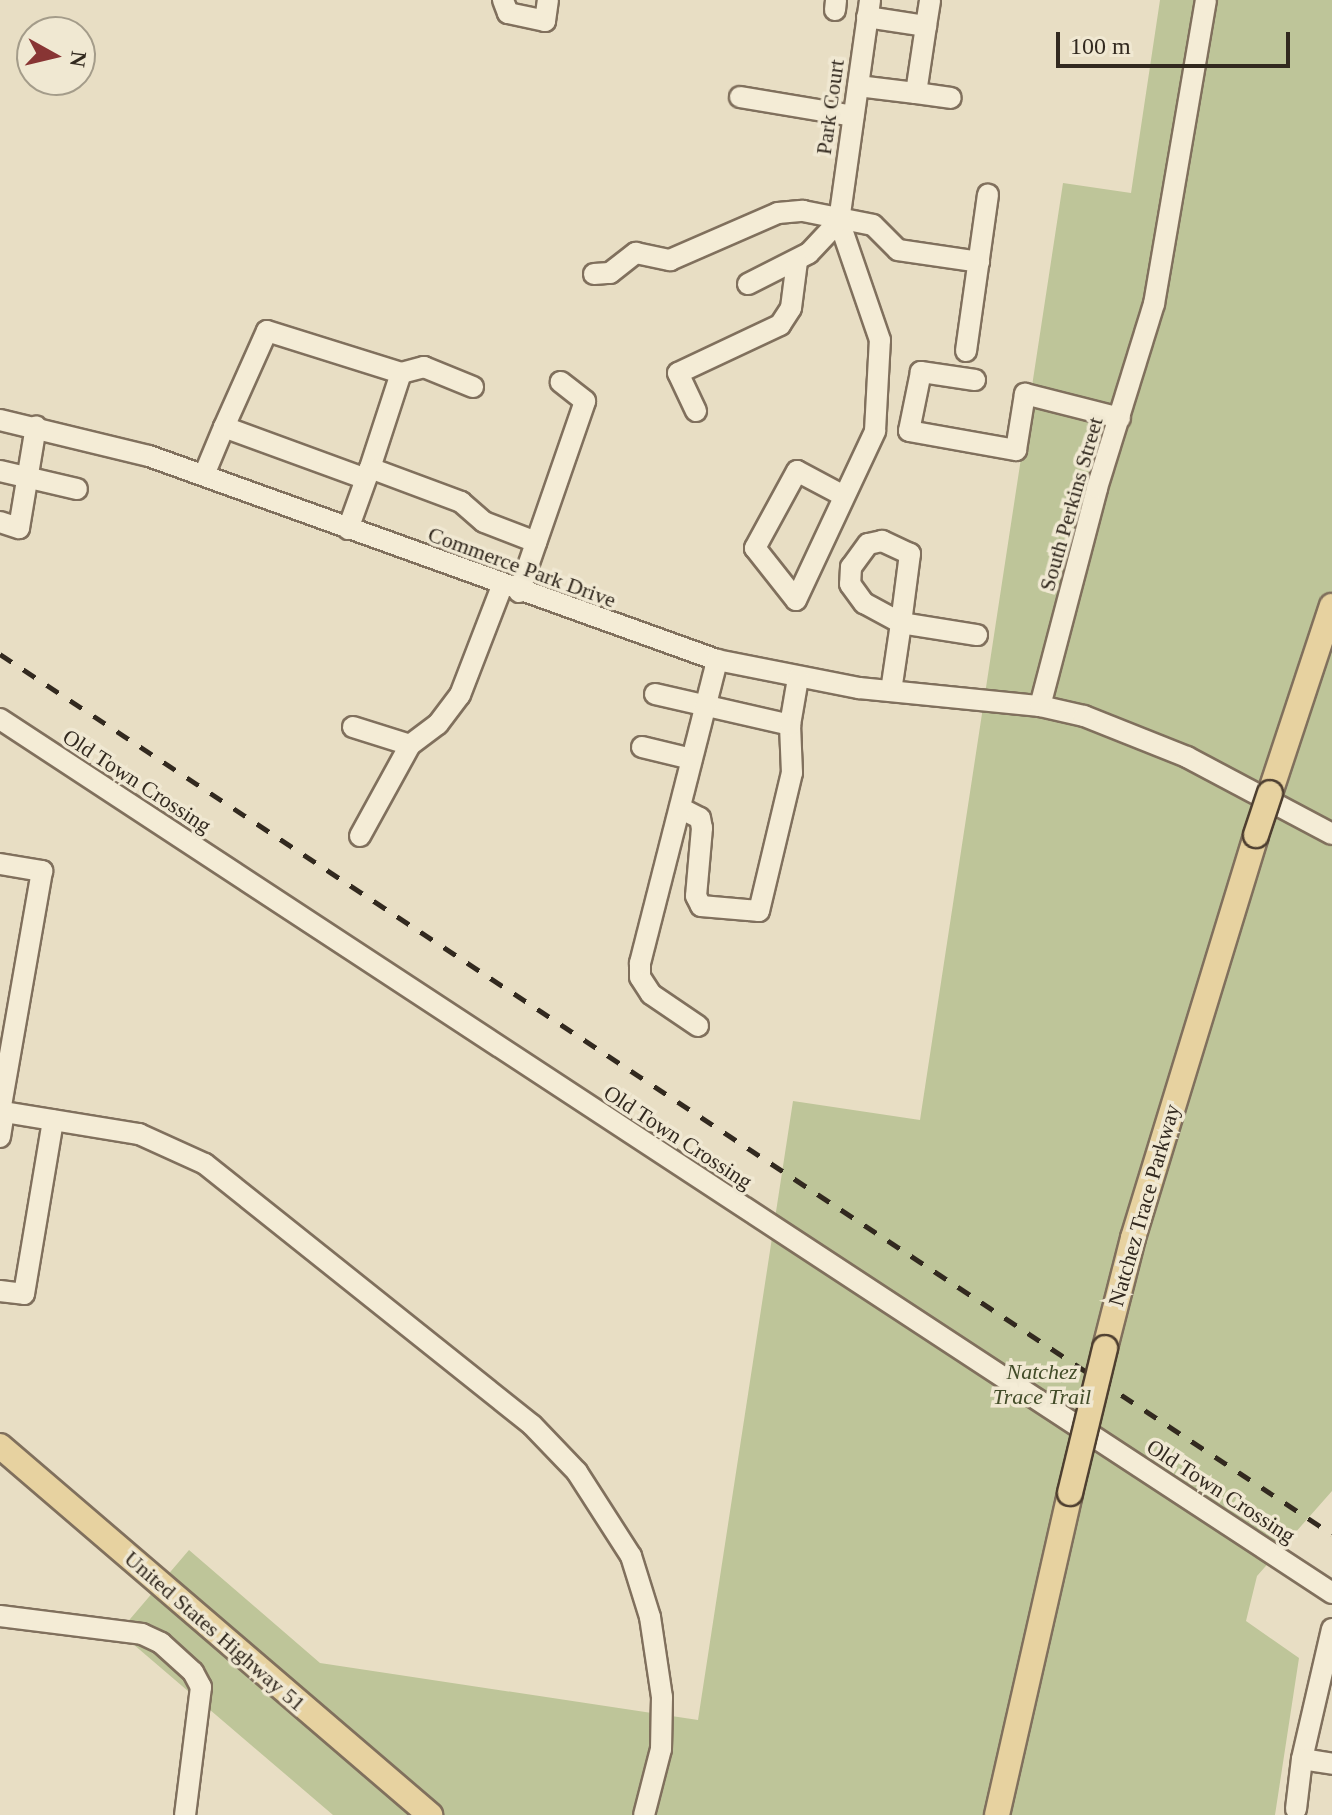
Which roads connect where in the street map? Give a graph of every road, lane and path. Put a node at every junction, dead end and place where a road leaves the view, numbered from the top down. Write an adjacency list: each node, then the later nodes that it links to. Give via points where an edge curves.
1 (503, 0): 2 (street, via 508,13 545,21)
2 (548, 0)
3 (930, 0): 6 (street)
4 (1206, 0): 26 (street, South Perkins Street, via 1154,304)
5 (868, 9): 6 (street); 7 (street, Park Court)
6 (926, 26): 8 (street)
7 (858, 86): 8 (street); 11 (street, Park Court)
8 (916, 93): 10 (street)
9 (740, 97): 11 (street)
10 (951, 98)
11 (853, 116): 13 (street, Park Court)
12 (988, 195): 15 (street)
13 (839, 221): 14 (street); 15 (street, via 873,225 898,250); 17 (street, via 803,211 778,213 670,260 636,253 610,273); 35 (street, via 880,340 875,431)
14 (797, 261): 16 (street); 19 (street)
15 (979, 262): 20 (street)
16 (770, 273): 18 (street); 19 (street)
17 (594, 274)
18 (748, 284)
19 (794, 298): 25 (street, via 780,325 678,373)
20 (966, 351)
21 (401, 373): 24 (street, via 424,367); 29 (street, via 267,331); 31 (street)
22 (975, 380): 26 (street, via 921,372 909,431 1016,450 1025,394)
23 (561, 382): 38 (street, via 585,401)
24 (473, 387)
25 (696, 411)
26 (1120, 418): 46 (street, South Perkins Street)
27 (0, 420): 28 (street, Commerce Park Drive)
28 (36, 426): 32 (street, Commerce Park Drive); 33 (street)
29 (224, 427): 31 (street); 32 (street)
30 (0, 471): 33 (street)
31 (368, 474): 37 (street); 38 (street, via 461,502 484,522)
32 (204, 475): 37 (street, Commerce Park Drive)
33 (25, 477): 34 (street); 36 (street, via 28,494 19,528)
34 (77, 489)
35 (844, 496): 35 (street, via 826,535 796,600 755,548 797,471)
36 (0, 522)
37 (348, 529): 39 (street, Commerce Park Drive)
38 (536, 542): 39 (street)
39 (510, 589): 42 (street, Commerce Park Drive); 51 (street, via 460,695 438,724)
40 (1332, 606): 73 (main road, Natchez Trace Parkway, bridge, via 1137,1223)
41 (977, 635): 44 (street, via 901,623)
42 (717, 660): 43 (street, Commerce Park Drive); 47 (street)
43 (798, 678): 44 (street, Commerce Park Drive); 49 (street)
44 (891, 691): 46 (street, Commerce Park Drive)
45 (655, 694): 47 (street)
46 (1040, 706): 55 (street, via 1143,737)
47 (704, 708): 49 (street); 53 (street)
48 (0, 719): 64 (street, Old Town Crossing)
49 (790, 725): 54 (street, via 792,773 759,911 701,906 696,896 700,818)
50 (353, 727): 51 (street)
51 (410, 745): 56 (street)
52 (642, 747): 53 (street)
53 (692, 759): 54 (street)
54 (680, 808): 58 (street, via 640,977 651,994)
55 (1332, 834)
56 (360, 836)
57 (0, 864): 59 (street, via 42,871)
58 (698, 1026)
59 (2, 1112): 60 (street); 61 (street)
60 (53, 1120): 62 (street, via 24,1294); 72 (street, via 139,1134 234,1182 532,1425 577,1472 631,1556 650,1617 662,1697 661,1749)
61 (0, 1137)
62 (0, 1291)
63 (0, 1446): 71 (main road, United States Highway 51)
64 (1332, 1593)
65 (0, 1616): 70 (street, via 142,1634 161,1643 193,1672 201,1687)
66 (1332, 1629): 67 (street)
67 (1302, 1759): 68 (street); 69 (street)
68 (1332, 1764)
69 (1296, 1809)
70 (185, 1815)
71 (430, 1815)
72 (644, 1815)
73 (997, 1815)

